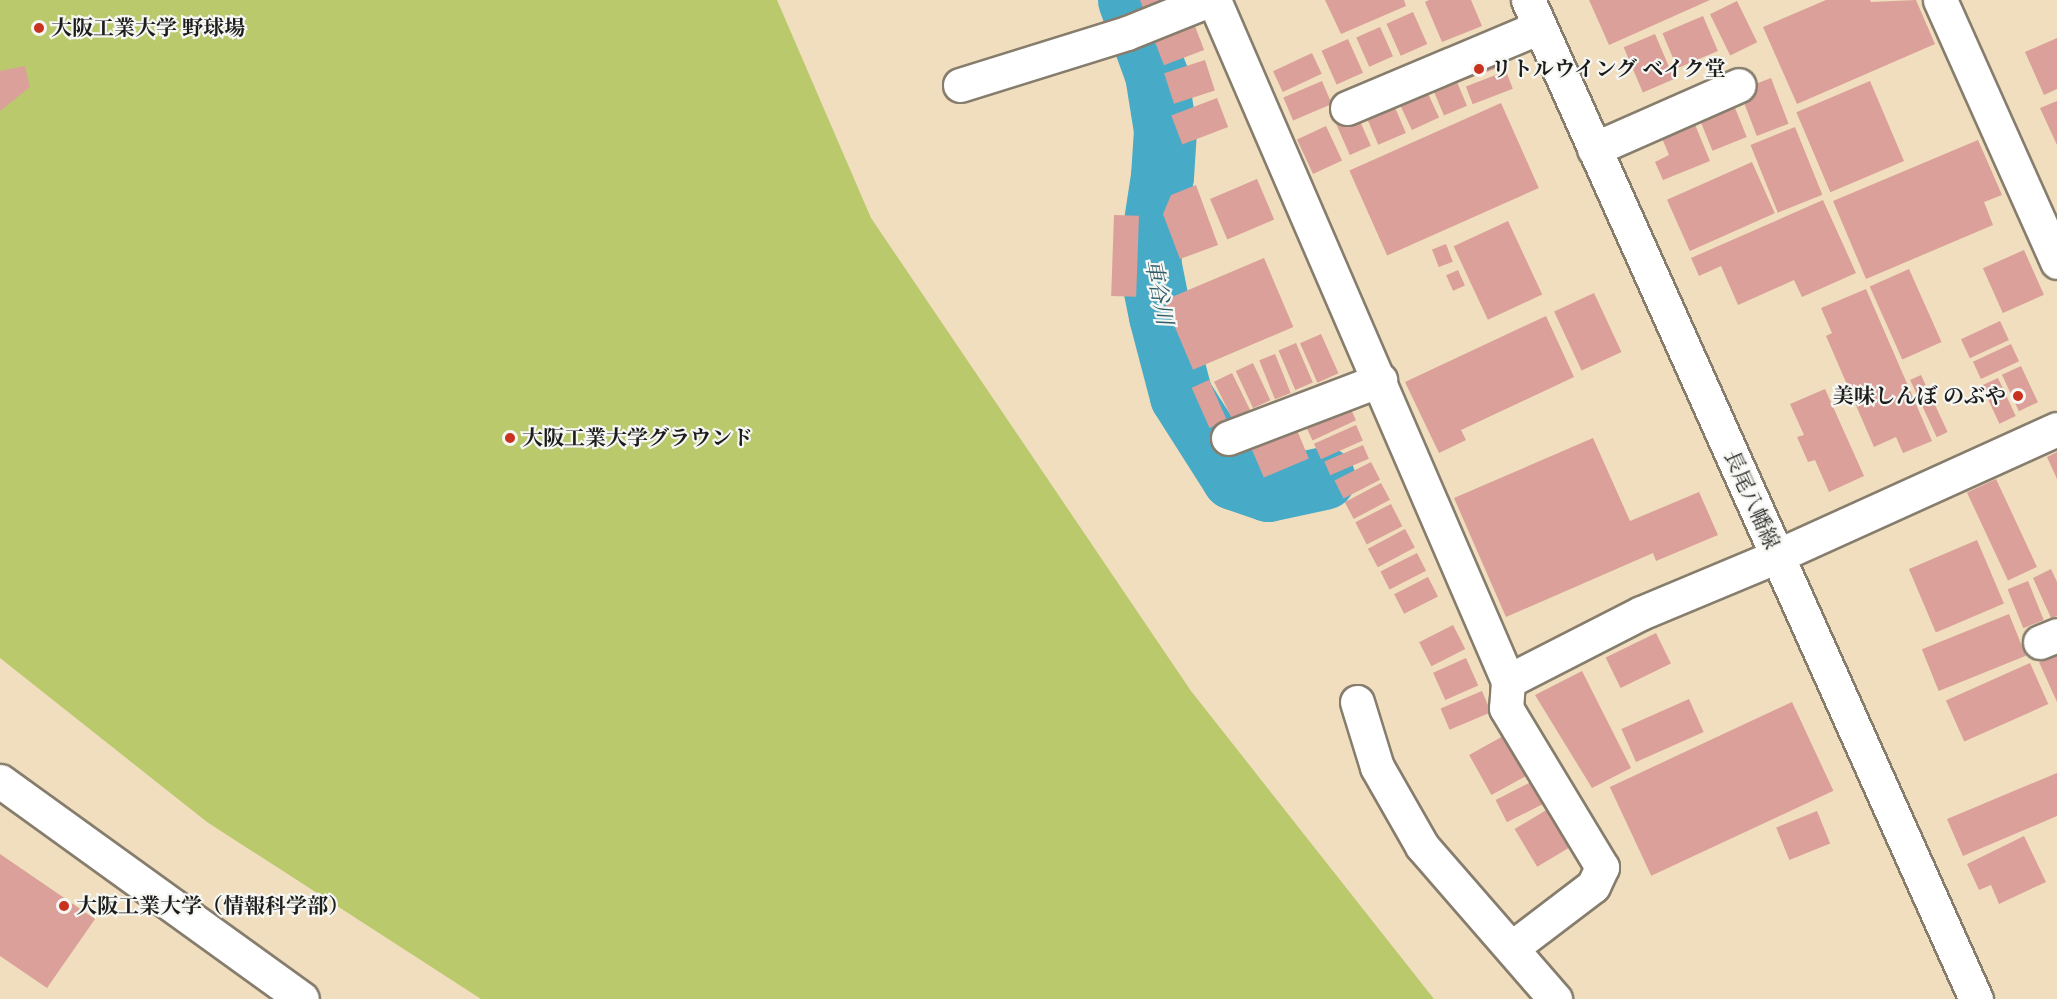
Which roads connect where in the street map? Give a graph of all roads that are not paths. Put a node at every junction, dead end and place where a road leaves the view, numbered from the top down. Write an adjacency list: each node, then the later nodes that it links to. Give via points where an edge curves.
1 (1209, 0): 5 (street, via 1139,28)
2 (1214, 0): 10 (street)
3 (1940, 0): 9 (street)
4 (1534, 14): 7 (street); 8 (street, 長尾八幡線)
5 (960, 85)
6 (1739, 85): 8 (street)
7 (1347, 108)
8 (1594, 150): 13 (street, 長尾八幡線)
9 (2057, 262)
10 (1380, 380): 12 (street); 14 (street)
11 (2057, 429): 13 (street)
12 (1228, 438)
13 (1777, 556): 14 (street, via 1641,613); 20 (street, 長尾八幡線)
14 (1508, 681): 17 (street, via 1506,708 1602,867 1593,886)
15 (1357, 702): 17 (street, via 1377,767 1422,846)
16 (0, 781): 18 (street)
17 (1513, 947): 19 (street)
18 (302, 999)
19 (1555, 999)
20 (1976, 999)

